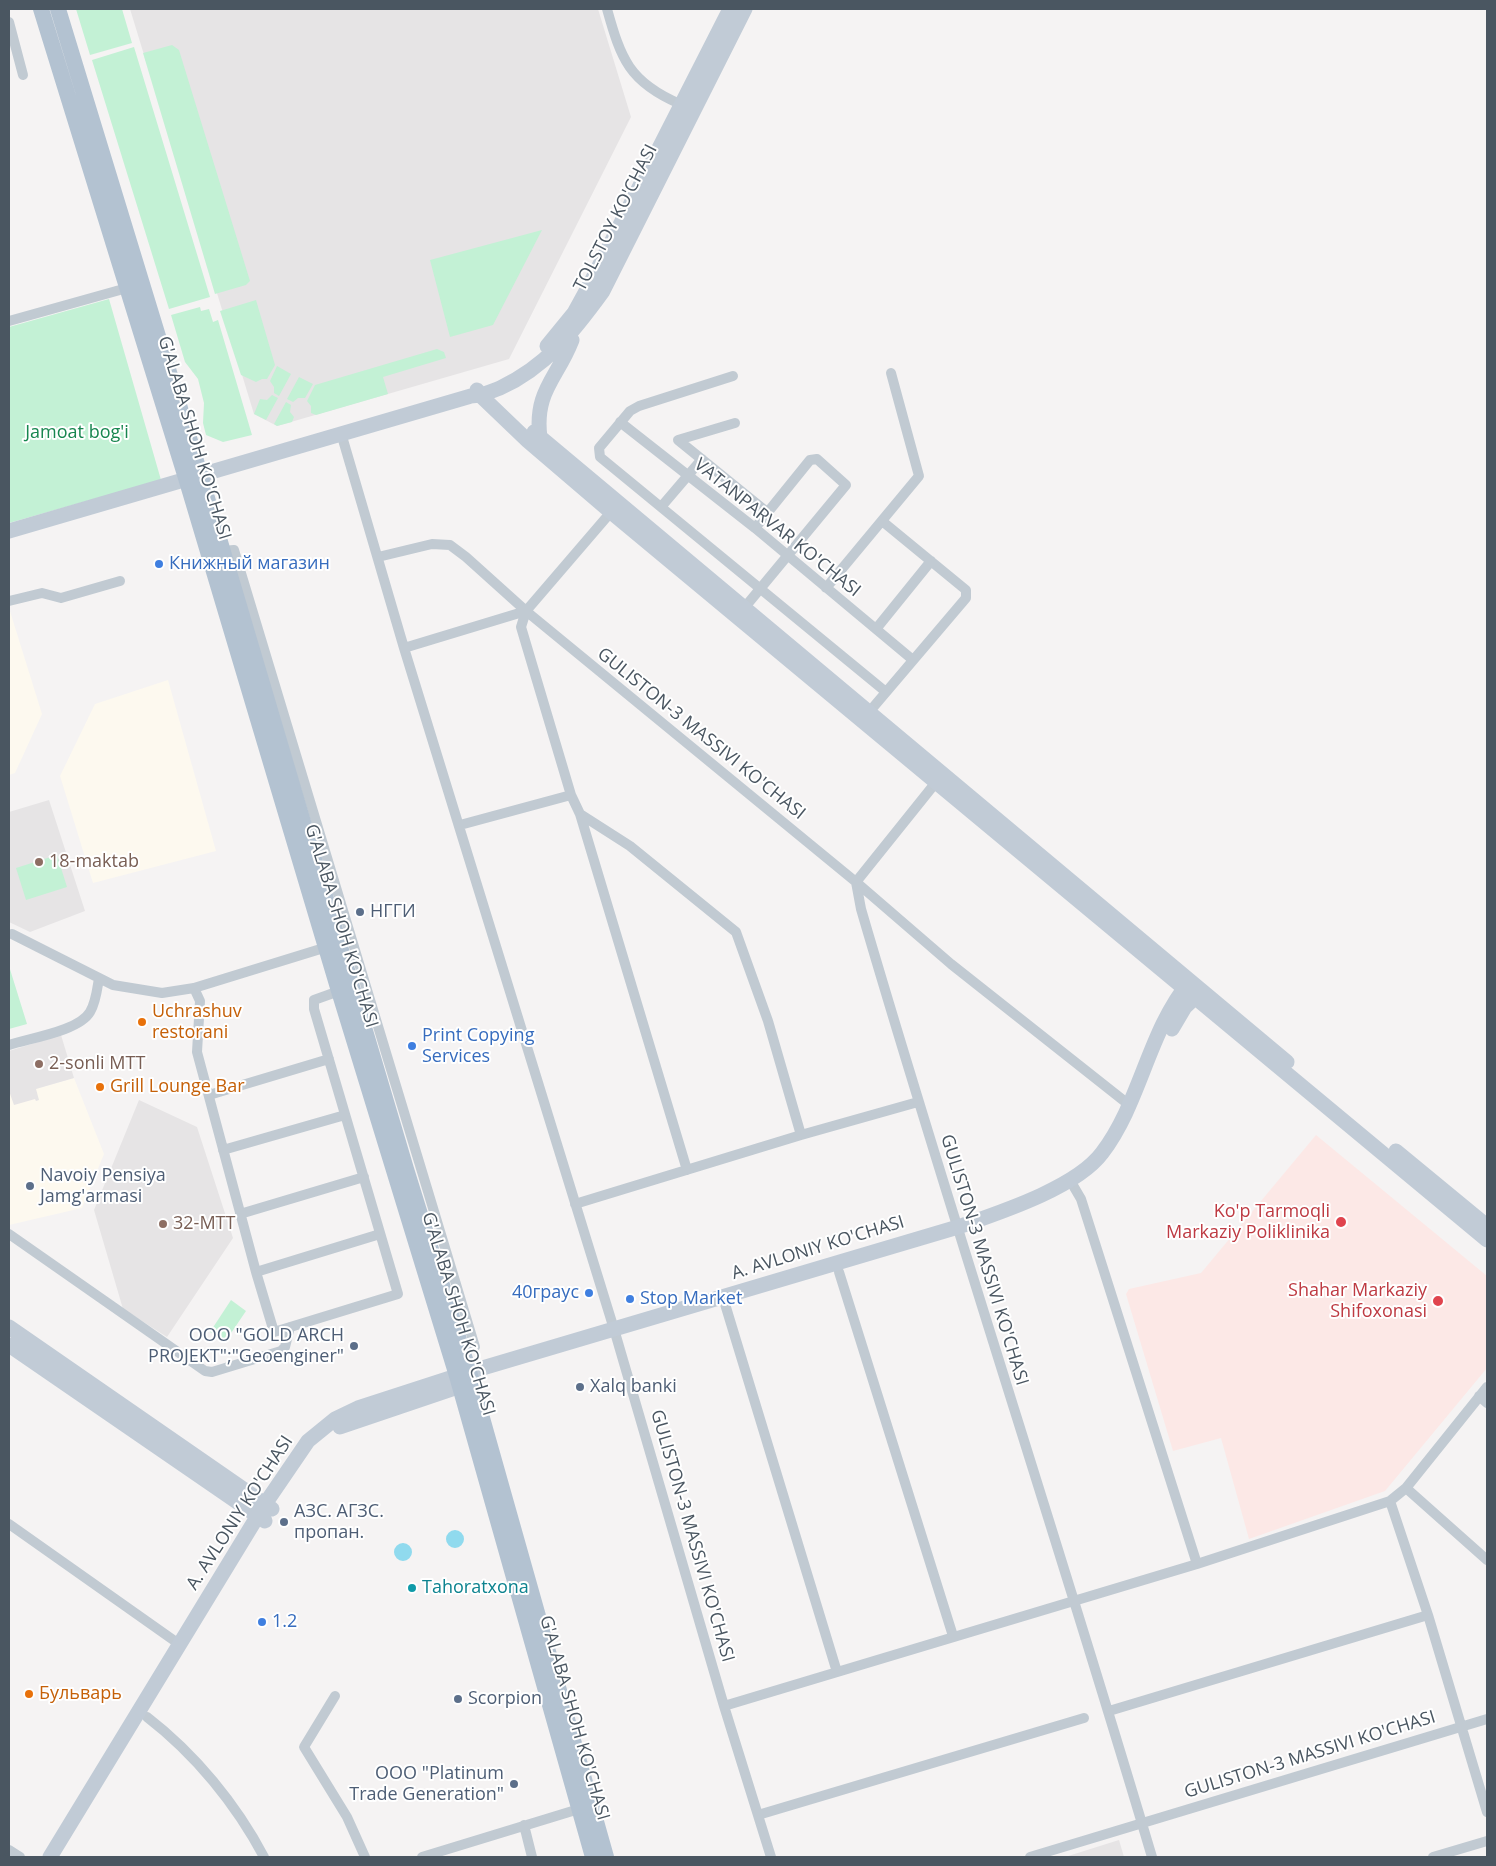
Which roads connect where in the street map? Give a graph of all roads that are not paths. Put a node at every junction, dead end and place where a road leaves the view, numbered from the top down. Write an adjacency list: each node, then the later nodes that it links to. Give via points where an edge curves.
1 (41, 9): 9 (main road, G'ALABA SHOH KO'CHASI)
2 (58, 9): 21 (main road, G'ALABA SHOH KO'CHASI)
3 (607, 9): 8 (street, via 623,60 633,74)
4 (730, 9): 8 (street, TOLSTOY KO'CHASI)
5 (745, 9): 11 (street, TOLSTOY KO'CHASI, via 603,292)
6 (9, 22): 7 (street)
7 (22, 75)
8 (680, 104): 14 (street, TOLSTOY KO'CHASI, via 574,312 547,346 519,369)
9 (127, 288): 10 (street); 21 (main road, G'ALABA SHOH KO'CHASI)
10 (9, 321)
11 (577, 327): 14 (street, TOLSTOY KO'CHASI, via 545,361 522,378); 18 (street, via 543,395 538,417)
12 (891, 373): 25 (street, via 919,476)
13 (733, 376): 15 (street, via 639,406)
14 (481, 392): 17 (street, TOLSTOY KO'CHASI); 18 (street); 23 (street, via 528,441)
15 (620, 422): 20 (street, VATANPARVAR KO'CHASI); 22 (street, via 599,448 600,457)
16 (735, 423): 19 (street, via 678,440)
17 (341, 433): 21 (street, TOLSTOY KO'CHASI); 28 (street, GULISTON-3 MASSIVI KO'CHASI)
18 (540, 438): 35 (street)
19 (702, 459): 20 (street); 24 (street)
20 (687, 475): 22 (street); 26 (street, VATANPARVAR KO'CHASI)
21 (193, 476): 27 (street, TOLSTOY KO'CHASI); 48 (main road, G'ALABA SHOH KO'CHASI); 73 (main road, G'ALABA SHOH KO'CHASI, via 223,551 340,925 406,1169)
22 (661, 507): 32 (street)
23 (611, 512): 35 (street); 36 (street)
24 (768, 513): 26 (street); 29 (street, via 810,460 816,459 846,485)
25 (882, 520): 30 (street); 33 (street)
26 (755, 528): 29 (street, VATANPARVAR KO'CHASI)
27 (9, 532)
28 (378, 556): 36 (street, GULISTON-3 MASSIVI KO'CHASI, via 432,544 450,545); 38 (street, GULISTON-3 MASSIVI KO'CHASI)
29 (787, 556): 32 (street); 33 (street, VATANPARVAR KO'CHASI)
30 (931, 561): 37 (street); 39 (street, via 966,590 966,598)
31 (120, 580): 34 (street, via 61,598 42,593)
32 (761, 588): 35 (street); 40 (street)
33 (826, 588): 37 (street, VATANPARVAR KO'CHASI)
34 (9, 601)
35 (740, 609): 41 (street); 42 (street)
36 (526, 611): 38 (street); 43 (street, via 521,627); 46 (street, GULISTON-3 MASSIVI KO'CHASI)
37 (876, 629): 39 (street, VATANPARVAR KO'CHASI)
38 (404, 648): 45 (street, GULISTON-3 MASSIVI KO'CHASI)
39 (913, 660): 40 (street)
40 (886, 692): 41 (street)
41 (870, 711): 52 (street)
42 (937, 781): 46 (street); 52 (street)
43 (571, 795): 44 (street); 45 (street)
44 (580, 814): 59 (street, via 630,846 736,932 768,1021); 61 (street)
45 (460, 825): 64 (street, GULISTON-3 MASSIVI KO'CHASI)
46 (856, 882): 56 (street, GULISTON-3 MASSIVI KO'CHASI, via 861,909); 57 (street, GULISTON-3 MASSIVI KO'CHASI, via 974,982)
47 (12, 934): 49 (street)
48 (327, 947): 50 (street); 51 (main road, G'ALABA SHOH KO'CHASI)
49 (99, 978): 50 (street, via 113,985 162,993); 53 (street, via 96,1000 90,1013 78,1024)
50 (194, 988): 55 (street, via 200,1001 197,1052)
51 (339, 990): 54 (street, via 314,1000); 80 (main road, G'ALABA SHOH KO'CHASI)
52 (1192, 990): 57 (street, A. AVLONIY KO'CHASI, via 1150,1053); 63 (street, A. AVLONIY KO'CHASI, via 1116,1148 1088,1178); 66 (street); 70 (street)
53 (9, 1044)
54 (329, 1059): 55 (street); 58 (street)
55 (208, 1095): 60 (street)
56 (918, 1102): 59 (street); 67 (street, GULISTON-3 MASSIVI KO'CHASI)
57 (1128, 1104): 67 (street, A. AVLONIY KO'CHASI, via 1101,1155 1083,1170 1055,1187)
58 (345, 1115): 60 (street); 62 (street)
59 (801, 1135): 61 (street)
60 (223, 1150): 65 (street)
61 (687, 1170): 64 (street)
62 (364, 1177): 65 (street); 69 (street)
63 (1074, 1186): 67 (street, A. AVLONIY KO'CHASI, via 1010,1219); 88 (street, via 1081,1199)
64 (575, 1204): 77 (street, GULISTON-3 MASSIVI KO'CHASI)
65 (240, 1214): 71 (street)
66 (1487, 1226)
67 (959, 1232): 72 (street, A. AVLONIY KO'CHASI); 77 (street, A. AVLONIY KO'CHASI); 89 (street, GULISTON-3 MASSIVI KO'CHASI)
68 (9, 1234): 76 (street, via 205,1371 212,1372 281,1352)
69 (380, 1234): 71 (street); 76 (street, via 398,1294)
70 (1487, 1240)
71 (256, 1272): 76 (street, via 274,1332)
72 (840, 1272): 74 (street, A. AVLONIY KO'CHASI); 91 (street)
73 (453, 1298): 79 (street); 80 (main road, G'ALABA SHOH KO'CHASI)
74 (725, 1304): 77 (street, A. AVLONIY KO'CHASI); 93 (street)
75 (9, 1327): 85 (street)
76 (290, 1327)
77 (615, 1333): 80 (street, A. AVLONIY KO'CHASI); 95 (street, GULISTON-3 MASSIVI KO'CHASI)
78 (9, 1345): 85 (street)
79 (475, 1347)
80 (465, 1379): 85 (street, A. AVLONIY KO'CHASI, via 358,1408 335,1419 300,1449); 101 (main road, G'ALABA SHOH KO'CHASI); 116 (main road, G'ALABA SHOH KO'CHASI)
81 (1487, 1387): 82 (street)
82 (1483, 1400): 83 (street)
83 (1406, 1488): 84 (street); 87 (street)
84 (1390, 1501): 88 (street); 90 (street)
85 (265, 1512): 92 (street, A. AVLONIY KO'CHASI); 97 (street, A. AVLONIY KO'CHASI)
86 (9, 1524): 92 (street)
87 (1487, 1560)
88 (1197, 1564): 89 (street)
89 (1074, 1599): 91 (street); 96 (street, GULISTON-3 MASSIVI KO'CHASI)
90 (1428, 1614): 96 (street); 100 (street)
91 (952, 1636): 93 (street)
92 (179, 1644): 109 (street, A. AVLONIY KO'CHASI)
93 (837, 1672): 95 (street)
94 (335, 1696): 112 (street, via 304,1747 347,1817)
95 (724, 1706): 103 (street, GULISTON-3 MASSIVI KO'CHASI)
96 (1109, 1712): 104 (street, GULISTON-3 MASSIVI KO'CHASI)
97 (147, 1717): 110 (street, A. AVLONIY KO'CHASI); 111 (street, via 206,1772 252,1834)
98 (1084, 1718): 103 (street)
99 (1487, 1719): 100 (street, GULISTON-3 MASSIVI KO'CHASI)
100 (1462, 1727): 102 (street); 104 (street, GULISTON-3 MASSIVI KO'CHASI)
101 (578, 1808): 105 (street); 115 (main road, G'ALABA SHOH KO'CHASI)
102 (1487, 1812)
103 (758, 1815): 117 (street, GULISTON-3 MASSIVI KO'CHASI)
104 (1142, 1823): 118 (street, GULISTON-3 MASSIVI KO'CHASI); 119 (street, GULISTON-3 MASSIVI KO'CHASI)
105 (524, 1825): 113 (street); 114 (street)
106 (1487, 1841): 120 (street)
107 (9, 1850): 108 (street)
108 (20, 1857)
109 (50, 1857)
110 (61, 1857)
111 (264, 1857)
112 (365, 1857)
113 (422, 1857)
114 (532, 1857)
115 (593, 1857)
116 (606, 1857)
117 (771, 1857)
118 (1030, 1857)
119 (1152, 1857)
120 (1432, 1857)

